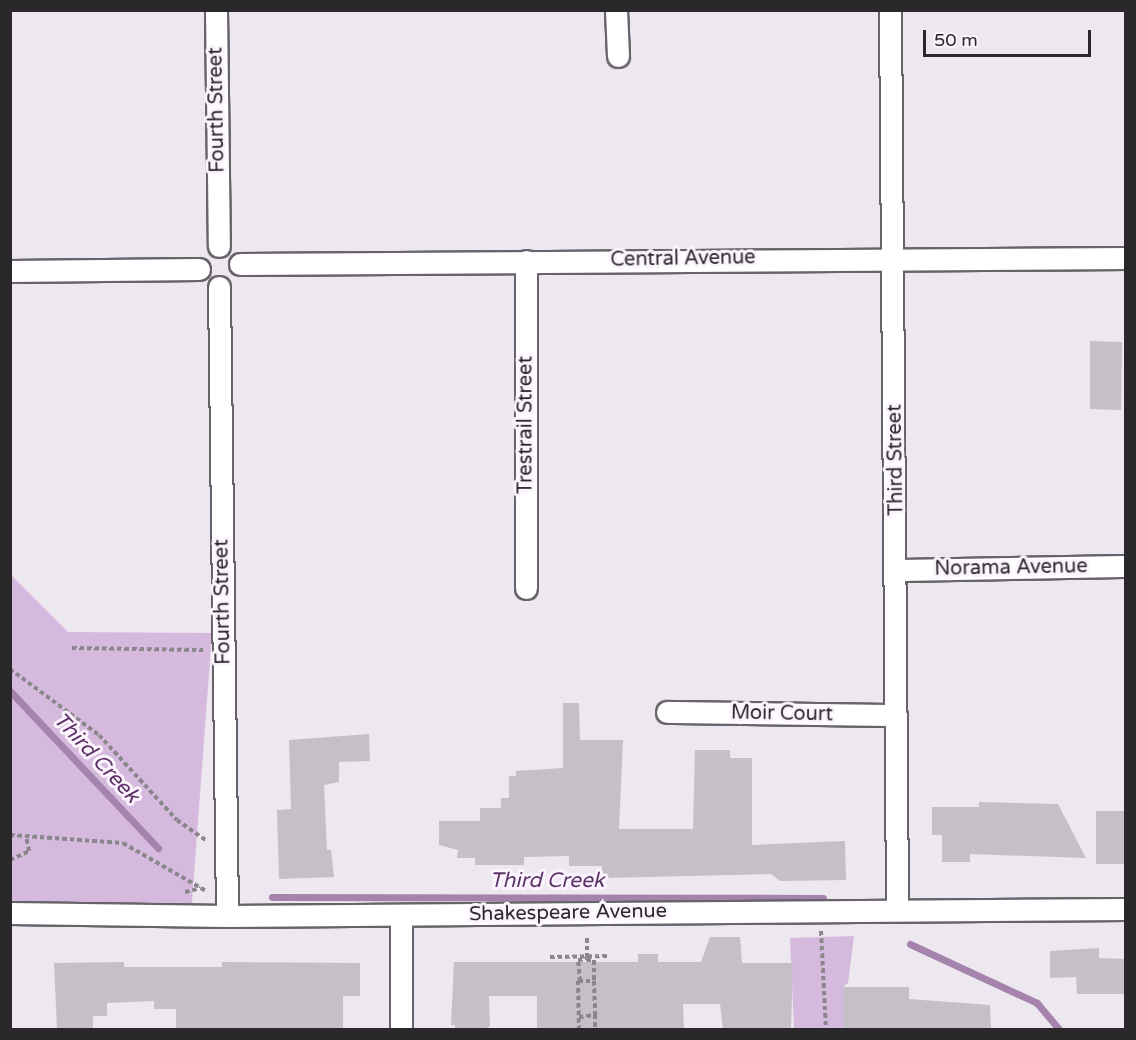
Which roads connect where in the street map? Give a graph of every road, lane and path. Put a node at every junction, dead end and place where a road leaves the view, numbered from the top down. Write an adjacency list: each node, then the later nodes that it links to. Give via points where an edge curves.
1 (216, 10): 5 (street, Fourth Street)
2 (616, 10): 4 (street)
3 (890, 10): 6 (street, Third Street)
4 (618, 56)
5 (219, 246): 9 (street, via 235,253); 10 (street, via 206,251)
6 (894, 257): 7 (street, Central Avenue); 8 (street, Central Avenue); 14 (street, Third Street)
7 (1125, 258)
8 (526, 261): 9 (street, Central Avenue); 15 (street, Trestrail Street)
9 (240, 264): 12 (street, via 233,282)
10 (199, 269): 11 (street); 12 (street, via 204,280)
11 (10, 271)
12 (219, 287): 17 (street, Fourth Street)
13 (1125, 566): 14 (street, Norama Avenue)
14 (897, 570): 20 (street, Third Street)
15 (526, 588)
16 (72, 648): 17 (path)
17 (224, 650): 23 (street, Fourth Street)
18 (10, 669): 23 (path, via 99,735 177,820)
19 (667, 712): 20 (street, Moir Court)
20 (896, 715): 26 (street, Third Street)
21 (10, 835): 22 (path)
22 (26, 836): 24 (path, via 29,850); 27 (path, via 123,843)
23 (226, 854): 27 (street, Fourth Street)
24 (10, 860)
25 (1125, 909): 26 (street, Shakespeare Avenue)
26 (897, 910): 28 (street, Shakespeare Avenue)
27 (227, 911): 29 (street, Shakespeare Avenue); 30 (street, Shakespeare Avenue)
28 (820, 911): 30 (street, Shakespeare Avenue); 42 (path)
29 (10, 913)
30 (400, 915): 39 (street)
31 (587, 935): 34 (path)
32 (610, 956): 34 (path)
33 (550, 957): 34 (path)
34 (587, 958): 35 (path, via 578,960); 36 (path, via 594,960)
35 (578, 981): 36 (path); 37 (path)
36 (594, 981): 38 (path)
37 (579, 1016): 38 (path); 40 (path)
38 (595, 1016): 41 (path)
39 (401, 1029)
40 (579, 1029)
41 (595, 1029)
42 (826, 1029)

